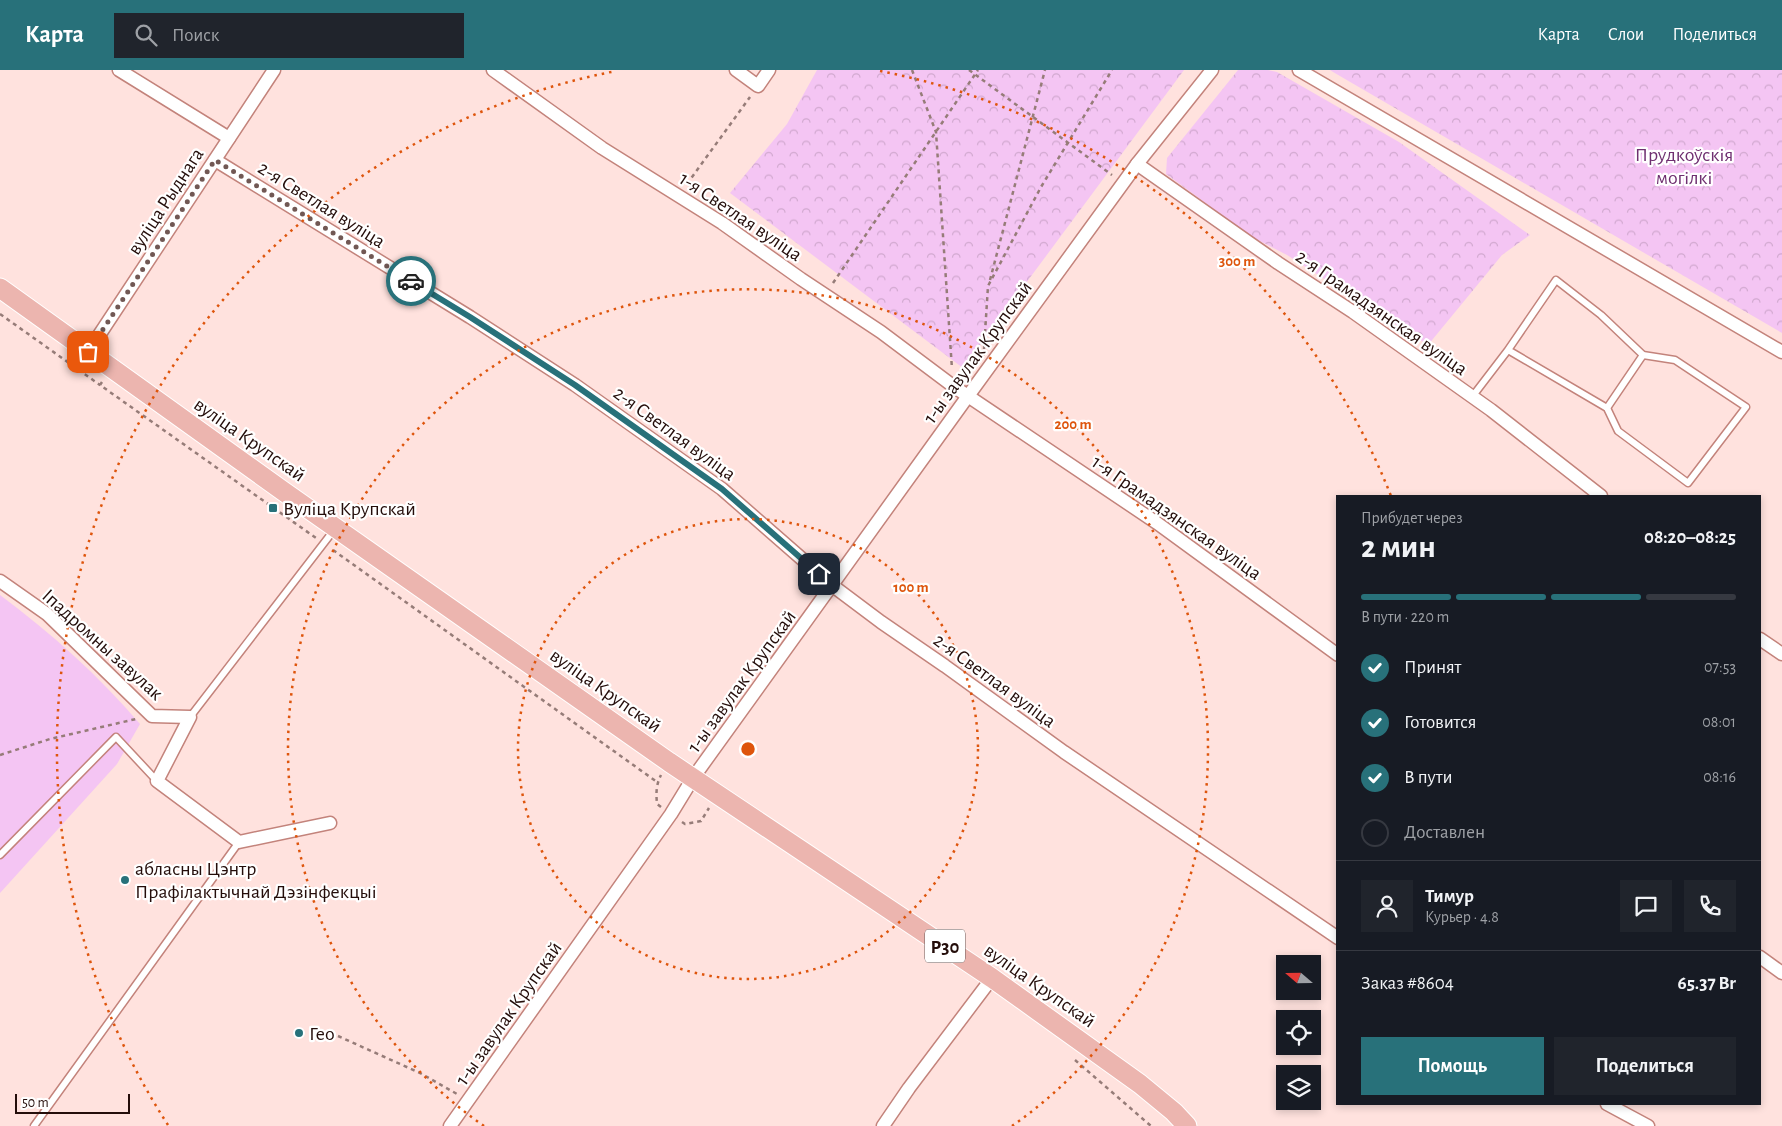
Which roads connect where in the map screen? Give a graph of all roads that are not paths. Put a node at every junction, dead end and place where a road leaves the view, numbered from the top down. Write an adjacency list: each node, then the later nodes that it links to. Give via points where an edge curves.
1 (119, 70): 8 (street)
2 (274, 70): 8 (street, вуліца Рыднага)
3 (492, 70): 16 (street, 1-я Светлая вуліца, via 602,148 722,223)
4 (736, 70): 5 (street, via 758,86)
5 (769, 70)
6 (1212, 70): 10 (street, 1-ы завулак Крупскай)
7 (1299, 70): 14 (street)
8 (229, 138): 9 (street, вуліца Рыднага)
9 (215, 160): 13 (street, вуліца Рыднага); 22 (street, 2-я Светлая вуліца, via 575,385 722,489)
10 (1137, 164): 16 (street, 1-ы завулак Крупскай); 17 (street, 2-я Грамадзянская вуліца)
11 (0, 288): 13 (main road, вуліца Крупскай / Р30)
12 (1508, 350): 15 (lane, via 1556,280 1601,315); 17 (lane); 18 (lane)
13 (88, 352): 20 (main road, вуліца Крупскай / Р30)
14 (1782, 352)
15 (1643, 355): 18 (lane); 18 (lane, via 1675,360 1746,407 1688,483 1618,431)
16 (968, 396): 22 (street, 1-ы завулак Крупскай); 24 (street, 1-я Грамадзянская вуліца, via 1157,523)
17 (1472, 397): 19 (street, 2-я Грамадзянская вуліца)
18 (1607, 408)
19 (1600, 495)
20 (336, 527): 26 (lane); 27 (main road, вуліца Крупскай / Р30)
21 (0, 581): 26 (street, Іпадромны завулак, via 46,614 152,716)
22 (833, 586): 27 (street, 1-ы завулак Крупскай); 32 (street, 2-я Светлая вуліца, via 1064,752)
23 (1761, 640): 25 (street)
24 (1336, 653)
25 (1782, 654)
26 (190, 717): 28 (street)
27 (693, 778): 35 (main road, вуліца Крупскай / Р30); 38 (street, 1-ы завулак Крупскай, via 671,814)
28 (157, 782): 30 (street); 31 (lane, via 116,737)
29 (330, 823): 30 (street)
30 (239, 842): 37 (lane)
31 (0, 854)
32 (1336, 937)
33 (1761, 957): 34 (street)
34 (1782, 973)
35 (992, 978): 39 (street); 40 (main road, вуліца Крупскай / Р30, via 1140,1084)
36 (1609, 1105): 41 (street)
37 (34, 1126)
38 (450, 1126)
39 (883, 1126)
40 (1187, 1126)
41 (1648, 1126)

